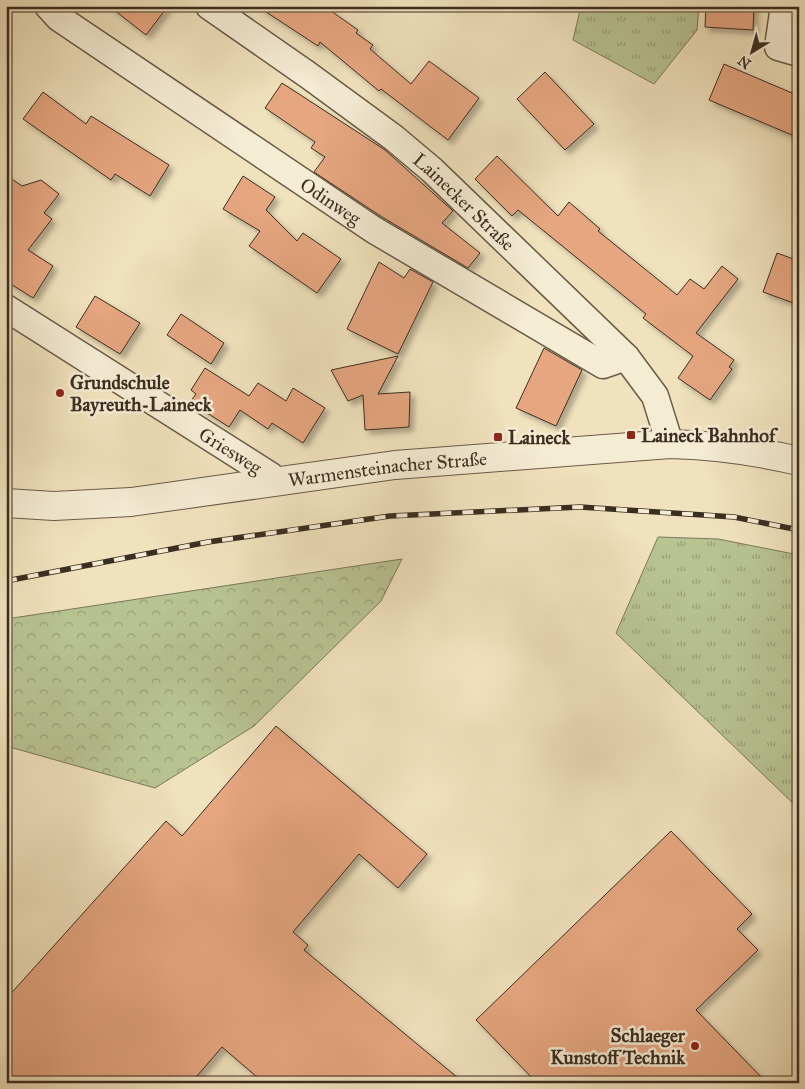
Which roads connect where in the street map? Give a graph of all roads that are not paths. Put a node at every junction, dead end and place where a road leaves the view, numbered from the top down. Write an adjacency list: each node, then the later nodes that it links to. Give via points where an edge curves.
1 (48, 6): 6 (street, Odinweg, via 67,23 374,230 603,365)
2 (209, 6): 6 (street, Lainecker Straße, via 394,138 432,170)
3 (784, 6): 4 (street)
4 (789, 50)
5 (6, 308): 9 (street, Griesweg, via 272,476)
6 (626, 357): 7 (street, Lainecker Straße, via 655,396)
7 (670, 444): 8 (street, Warmensteinacher Straße, via 710,445); 9 (street, Warmensteinacher Straße, via 395,465)
8 (799, 461)
9 (275, 482): 10 (street, Warmensteinacher Straße, via 131,502 54,506)
10 (6, 503)

